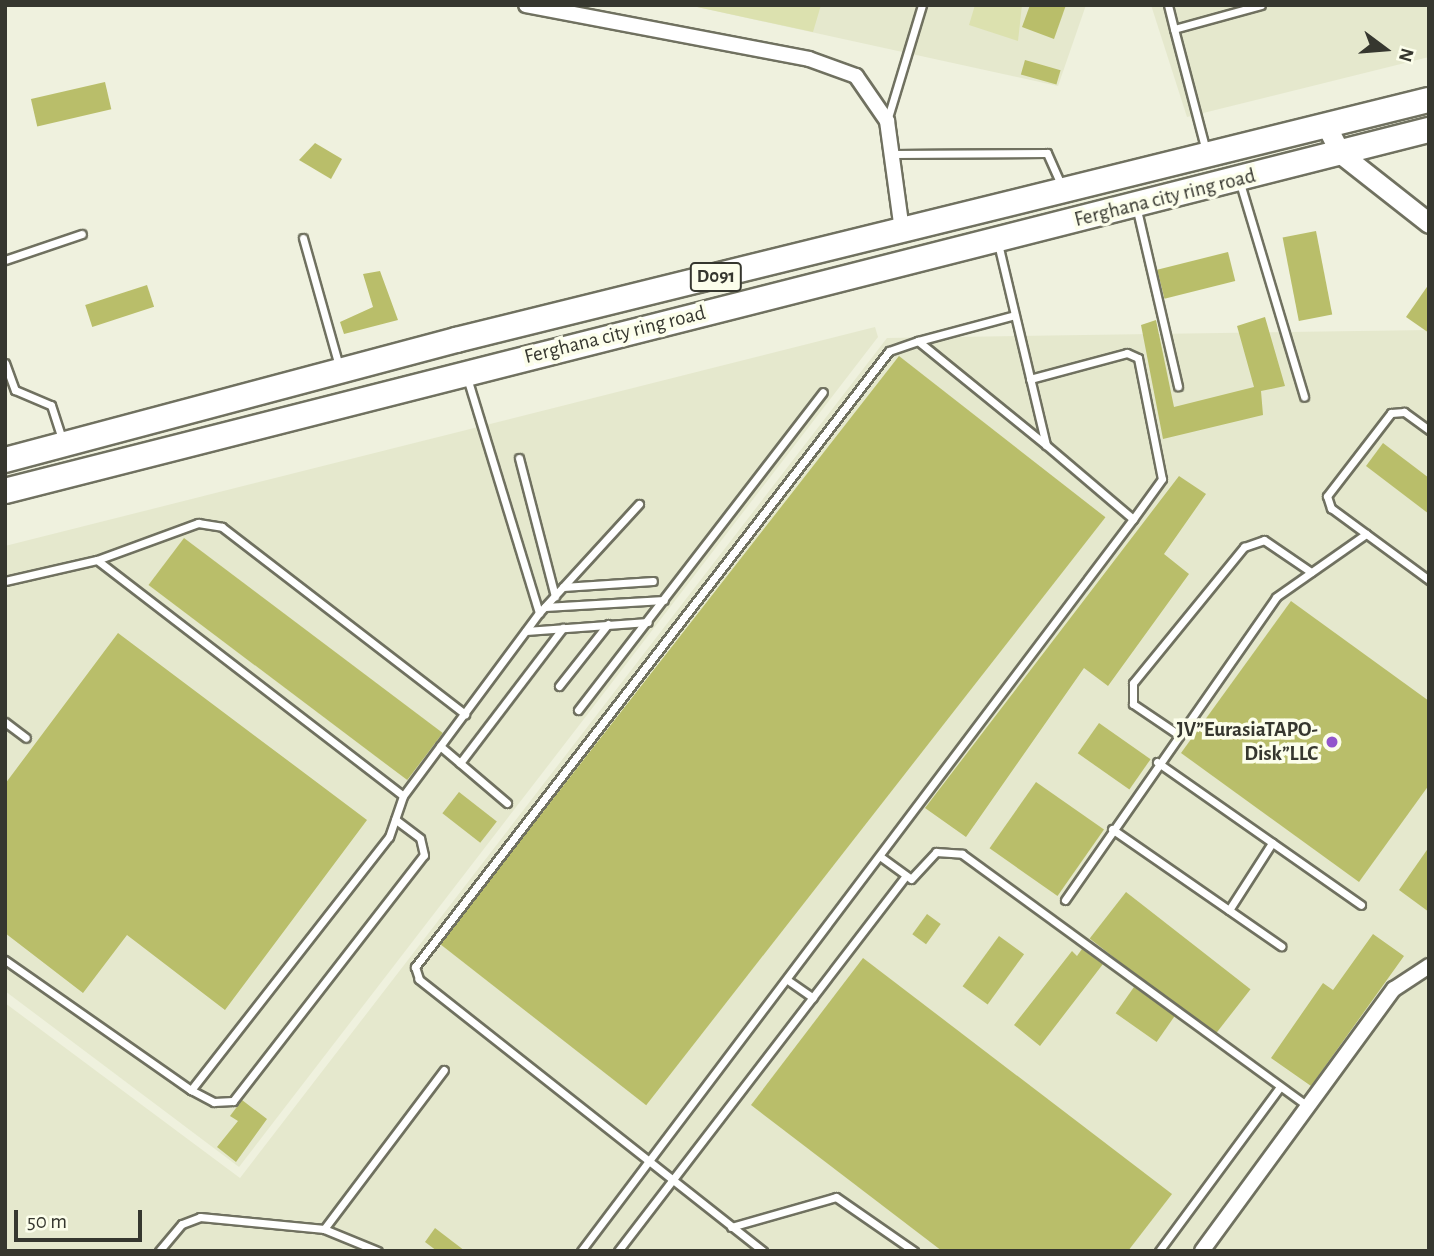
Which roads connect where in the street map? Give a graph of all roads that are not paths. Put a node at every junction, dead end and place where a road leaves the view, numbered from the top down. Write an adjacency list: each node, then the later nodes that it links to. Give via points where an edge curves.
1 (526, 5): 7 (street, via 837,66 872,92)
2 (922, 5): 7 (lane)
3 (1168, 5): 5 (lane)
4 (1261, 5): 5 (lane)
5 (1174, 29): 10 (lane)
6 (1429, 100): 8 (highway, Ferghana city ring road / D091)
7 (887, 121): 12 (street)
8 (1326, 125): 10 (highway, Ferghana city ring road / D091); 11 (street)
9 (1429, 130): 11 (highway, Ferghana city ring road / D091)
10 (1207, 153): 14 (highway, Ferghana city ring road / D091)
11 (1340, 153): 13 (highway, Ferghana city ring road / D091); 16 (street)
12 (893, 154): 14 (lane, via 1047,153); 17 (street)
13 (1239, 180): 15 (highway, Ferghana city ring road / D091); 30 (lane)
14 (1063, 190): 17 (highway, Ferghana city ring road / D091)
15 (1136, 206): 20 (highway, Ferghana city ring road / D091); 28 (lane)
16 (1429, 223)
17 (902, 231): 25 (highway, Ferghana city ring road / D091)
18 (82, 234): 21 (lane)
19 (303, 238): 25 (lane)
20 (997, 240): 22 (lane); 26 (highway, Ferghana city ring road / D091)
21 (5, 260)
22 (1015, 315): 23 (lane); 27 (lane)
23 (918, 341): 33 (lane); 81 (lane, via 889,351 415,967 419,979)
24 (5, 363): 32 (lane, via 15,390 51,405)
25 (340, 370): 32 (highway, Ferghana city ring road / D091)
26 (465, 371): 36 (highway, Ferghana city ring road / D091); 48 (lane)
27 (1030, 379): 33 (lane); 38 (lane, via 1127,353 1138,358 1162,479)
28 (1178, 386)
29 (822, 392): 47 (lane)
30 (1304, 397)
31 (1429, 430): 39 (lane, via 1404,412 1391,413 1331,489 1331,508)
32 (63, 442): 35 (highway, Ferghana city ring road / D091)
33 (1046, 444): 38 (lane)
34 (519, 458): 46 (lane)
35 (5, 460)
36 (5, 491)
37 (639, 504): 45 (lane)
38 (1133, 519): 67 (lane)
39 (1366, 534): 41 (lane); 42 (lane)
40 (97, 560): 43 (lane); 55 (lane, via 198,523 222,527); 62 (lane)
41 (1311, 572): 57 (lane, via 1276,597); 57 (lane, via 1264,540 1244,547 1133,683 1133,704)
42 (1429, 580)
43 (5, 581)
44 (653, 582): 45 (lane)
45 (564, 587): 46 (lane)
46 (555, 596): 48 (lane)
47 (664, 600): 48 (lane); 49 (lane)
48 (542, 610): 52 (lane)
49 (648, 622): 50 (lane); 54 (lane)
50 (608, 624): 51 (lane); 53 (lane)
51 (563, 628): 52 (lane); 61 (lane)
52 (526, 631): 55 (lane)
53 (559, 686)
54 (578, 710)
55 (465, 714): 59 (lane)
56 (5, 722): 58 (lane)
57 (1177, 733): 60 (lane)
58 (26, 738)
59 (440, 746): 61 (lane); 62 (lane)
60 (1157, 762): 65 (lane); 66 (lane)
61 (460, 763): 63 (lane)
62 (403, 796): 64 (lane)
63 (507, 803)
64 (395, 819): 79 (lane, via 389,837); 79 (lane, via 424,846 407,877 241,1097 214,1102)
65 (1112, 829): 69 (lane); 71 (lane)
66 (1272, 843): 70 (lane); 71 (lane)
67 (881, 857): 68 (lane); 75 (lane)
68 (906, 876): 76 (lane); 78 (lane, via 914,879 936,852 962,854)
69 (1065, 900)
70 (1361, 905)
71 (1229, 910): 72 (lane)
72 (1281, 946)
73 (5, 960): 79 (lane)
74 (1429, 966): 80 (street, via 1394,989)
75 (789, 981): 76 (lane); 81 (lane)
76 (813, 998): 82 (lane)
77 (444, 1070): 84 (lane)
78 (1279, 1088): 80 (lane); 91 (lane)
79 (191, 1090)
80 (1308, 1106): 92 (street)
81 (650, 1162): 82 (lane); 87 (lane)
82 (672, 1180): 83 (lane); 88 (lane)
83 (732, 1227): 89 (lane); 90 (lane, via 836,1197)
84 (324, 1229): 85 (lane, via 200,1217 182,1224); 86 (lane)
85 (159, 1251)
86 (378, 1251)
87 (581, 1251)
88 (618, 1251)
89 (764, 1251)
90 (914, 1251)
91 (1159, 1251)
92 (1202, 1251)

